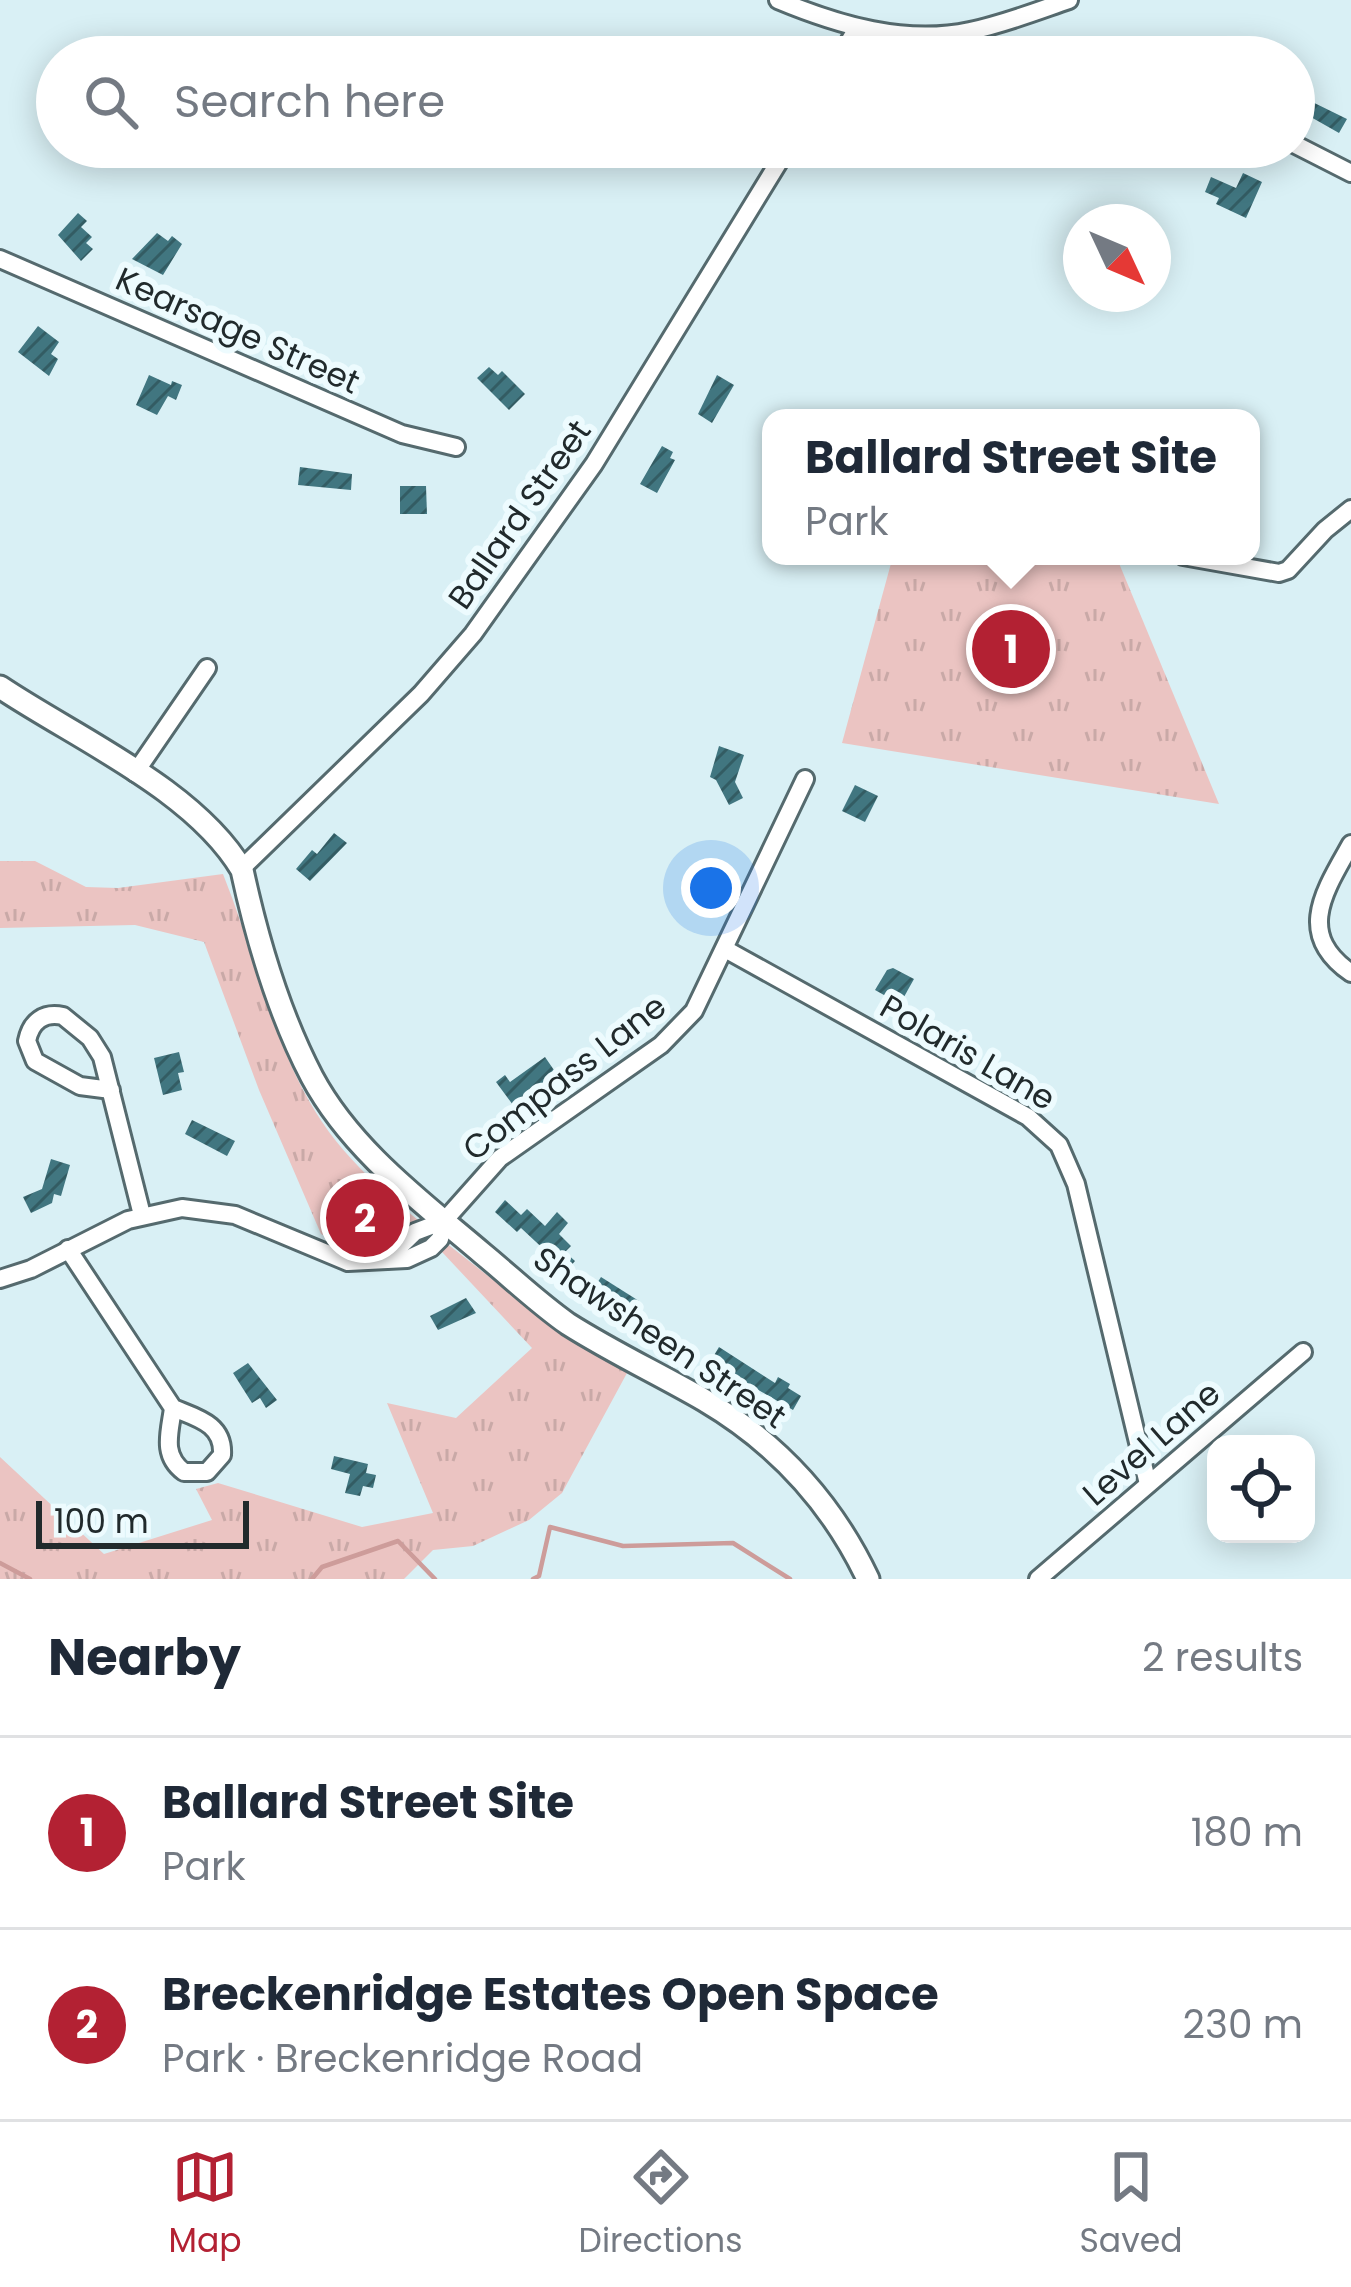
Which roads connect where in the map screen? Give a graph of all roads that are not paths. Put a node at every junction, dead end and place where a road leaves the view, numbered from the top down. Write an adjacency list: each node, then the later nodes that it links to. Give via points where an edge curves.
1 (778, 0): 3 (street)
2 (1069, 0): 5 (street)
3 (857, 28): 4 (street); 5 (street)
4 (852, 36)
5 (931, 36)
6 (1315, 155): 8 (street)
7 (775, 168): 18 (street, Ballard Street, via 594,464 472,634)
8 (1351, 173)
9 (0, 259): 10 (street, Kearsage Street, via 402,434)
10 (456, 447)
11 (1351, 509): 12 (street, via 1288,570)
12 (1234, 565)
13 (207, 668): 15 (street)
14 (0, 688): 15 (main road, Shawsheen Street)
15 (135, 773): 18 (main road, Shawsheen Street, via 215,835)
16 (805, 779): 19 (street, Compass Lane)
17 (1351, 844): 20 (street, via 1318,914 1326,950)
18 (241, 869): 23 (main road, Shawsheen Street, via 272,978 313,1078 358,1141)
19 (725, 949): 23 (street, Compass Lane, via 679,1030 509,1150); 28 (street, Polaris Lane, via 1016,1110 1059,1145 1076,1184)
20 (1351, 973)
21 (111, 1090): 21 (street, via 97,1047 73,1021 52,1014 33,1025 27,1040 34,1061 80,1086); 22 (street)
22 (142, 1215): 23 (street, Compass Lane, via 182,1208 236,1215 349,1262 407,1259 440,1239); 24 (street)
23 (444, 1221): 29 (main road, Shawsheen Street, via 565,1322 755,1435 830,1510)
24 (68, 1249): 25 (street); 27 (street)
25 (0, 1279)
26 (1303, 1352): 28 (street, Level Lane)
27 (173, 1408)
28 (1148, 1484): 30 (street, Level Lane)
29 (868, 1579)
30 (1038, 1579)

